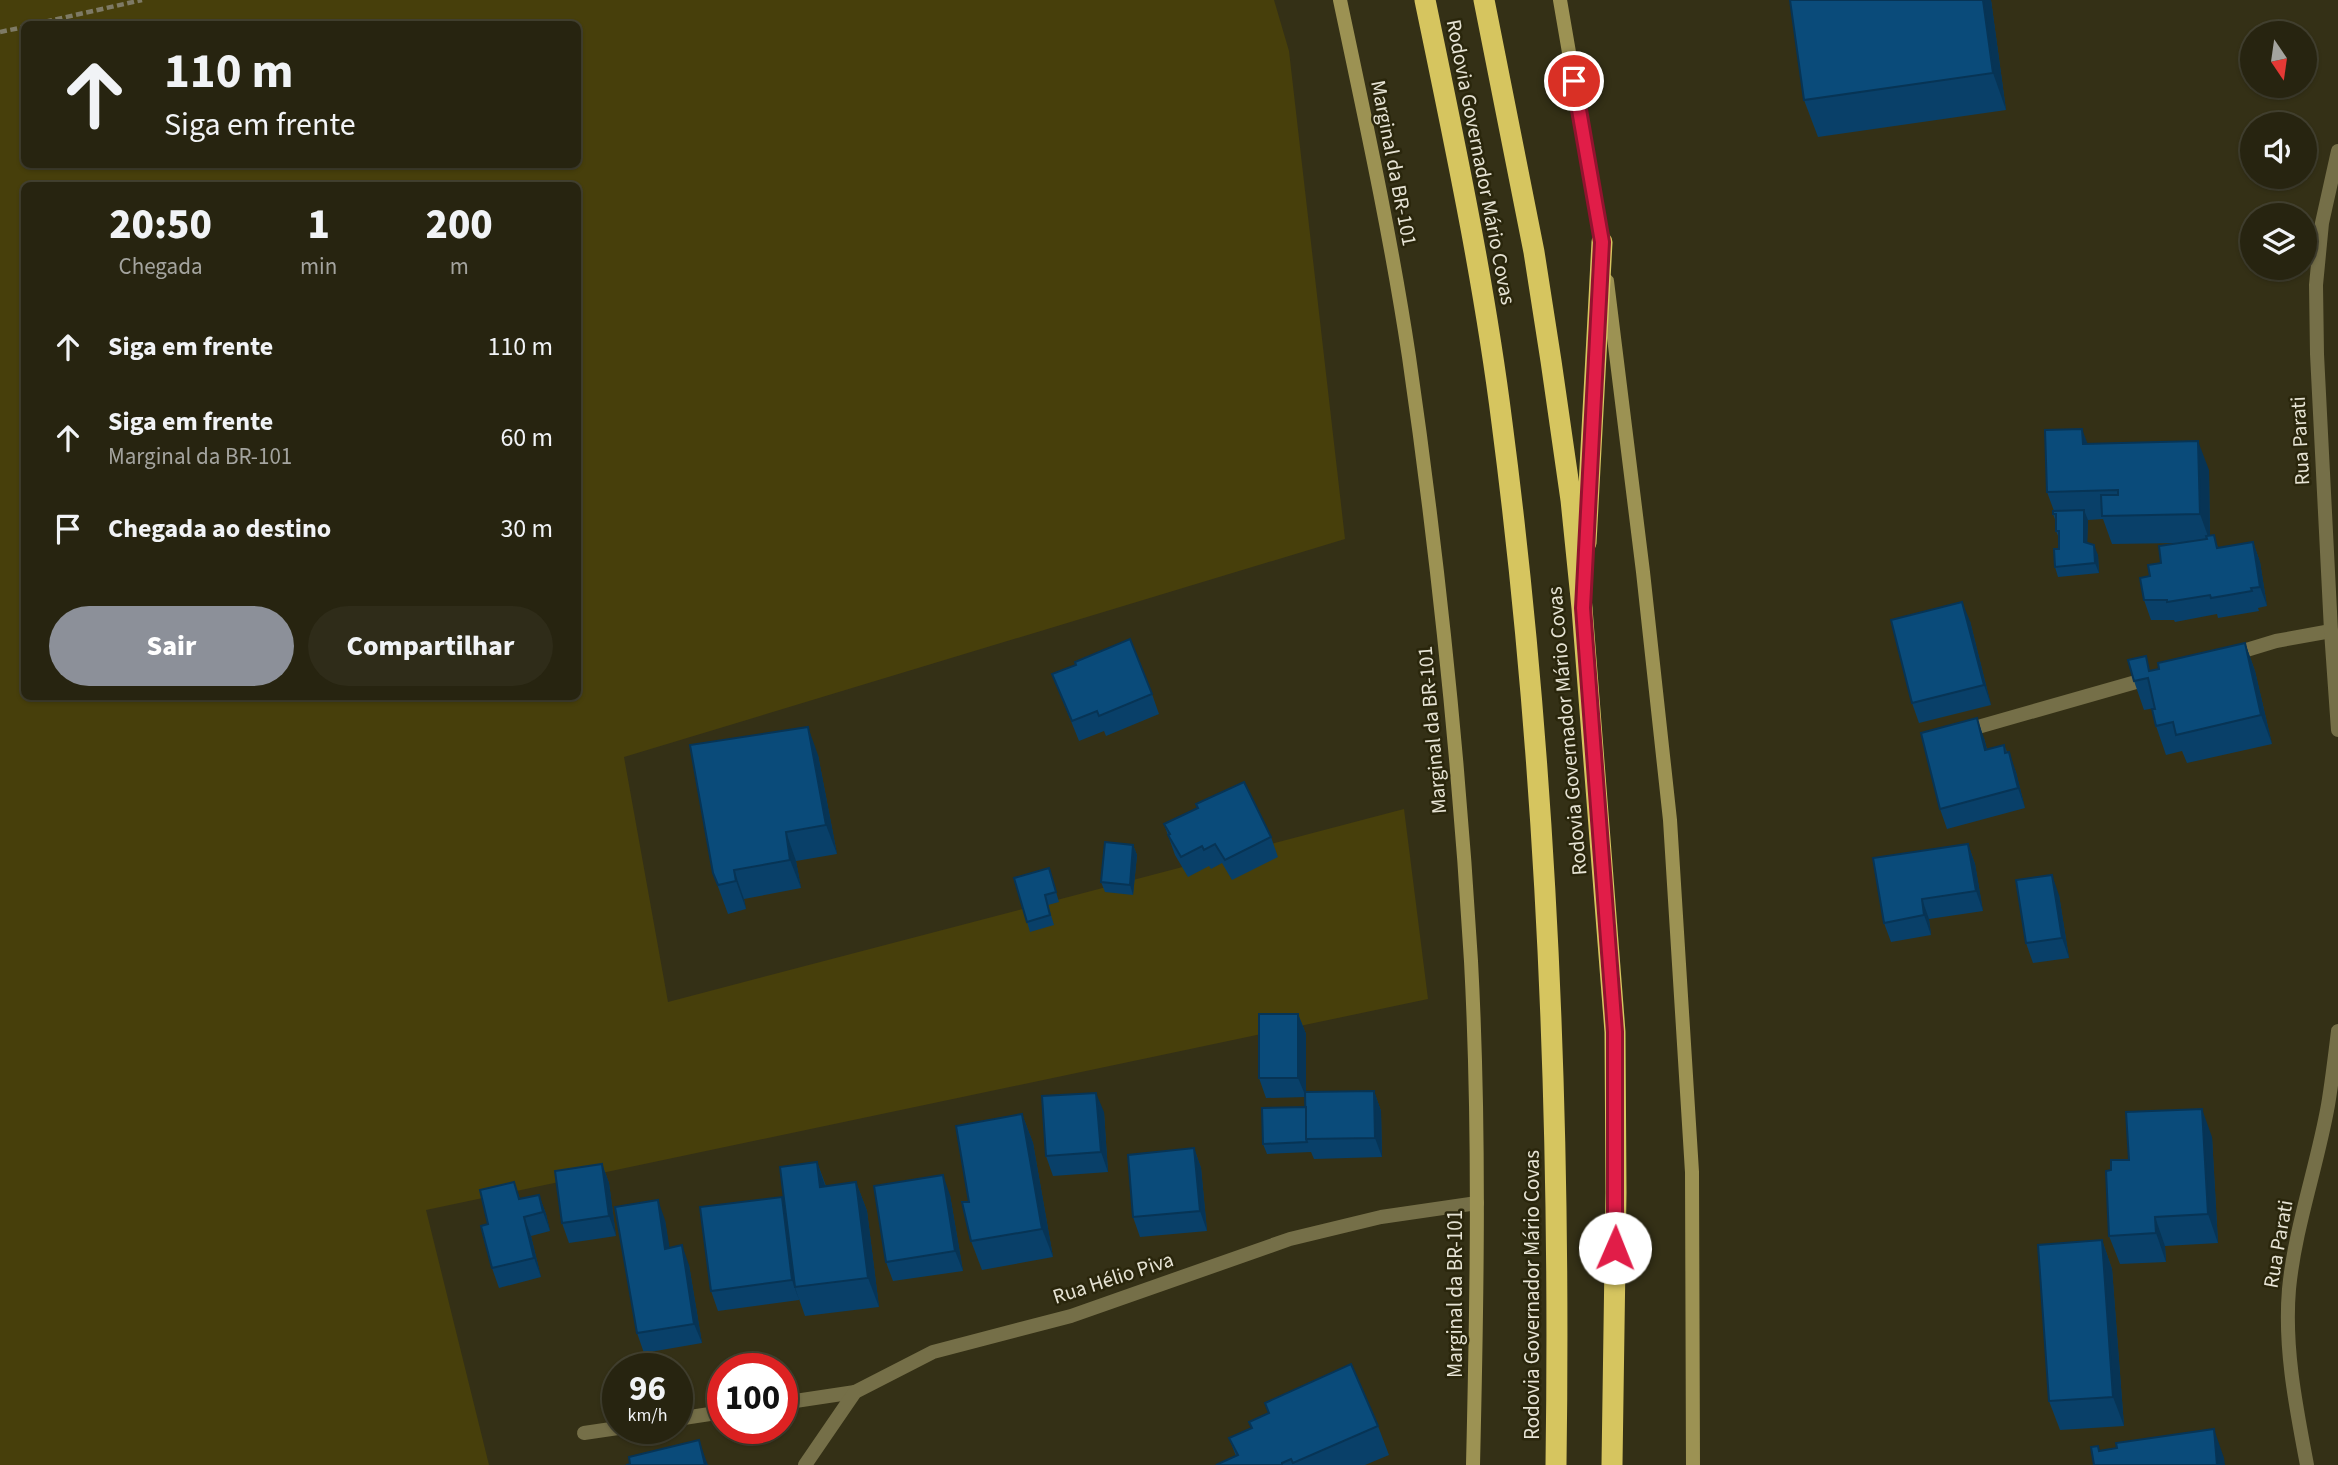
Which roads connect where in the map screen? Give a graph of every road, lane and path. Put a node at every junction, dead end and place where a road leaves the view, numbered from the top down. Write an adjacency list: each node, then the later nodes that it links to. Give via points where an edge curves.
1 (142, 0): 6 (path)
2 (1340, 0): 19 (main road, Marginal da BR-101, via 1382,204 1432,523 1470,950)
3 (1425, 0): 26 (highway, Rodovia Governador Mário Covas, via 1480,276 1502,422 1535,743 1555,1106)
4 (1484, 0): 11 (highway, Rodovia Governador Mário Covas, via 1545,320)
5 (1560, 0): 10 (main road)
6 (48, 21)
7 (21, 28): 8 (path)
8 (0, 32)
9 (2338, 151): 12 (street, Rua Parati, via 2322,223 2316,285)
10 (1602, 242): 11 (highway); 28 (main road, via 1670,820 1692,1172)
11 (1583, 608): 27 (highway, Rodovia Governador Mário Covas, via 1615,1032)
12 (2331, 631): 13 (street); 15 (street, Rua Parati)
13 (2211, 660)
14 (2159, 675): 16 (street)
15 (2338, 730)
16 (1951, 735)
17 (2338, 1031): 18 (street, Rua Parati)
18 (2333, 1104): 29 (street, Rua Parati, via 2297,1239 2289,1290 2288,1345)
19 (1476, 1203): 20 (street, Rua Hélio Piva, via 1381,1217 1290,1239 1071,1316 933,1352); 25 (main road, Marginal da BR-101)
20 (855, 1392): 21 (street); 24 (street, Rua Hélio Piva)
21 (798, 1401)
22 (602, 1430): 23 (street)
23 (584, 1433)
24 (805, 1465)
25 (1473, 1465)
26 (1556, 1465)
27 (1612, 1465)
28 (1693, 1465)
29 (2307, 1465)

